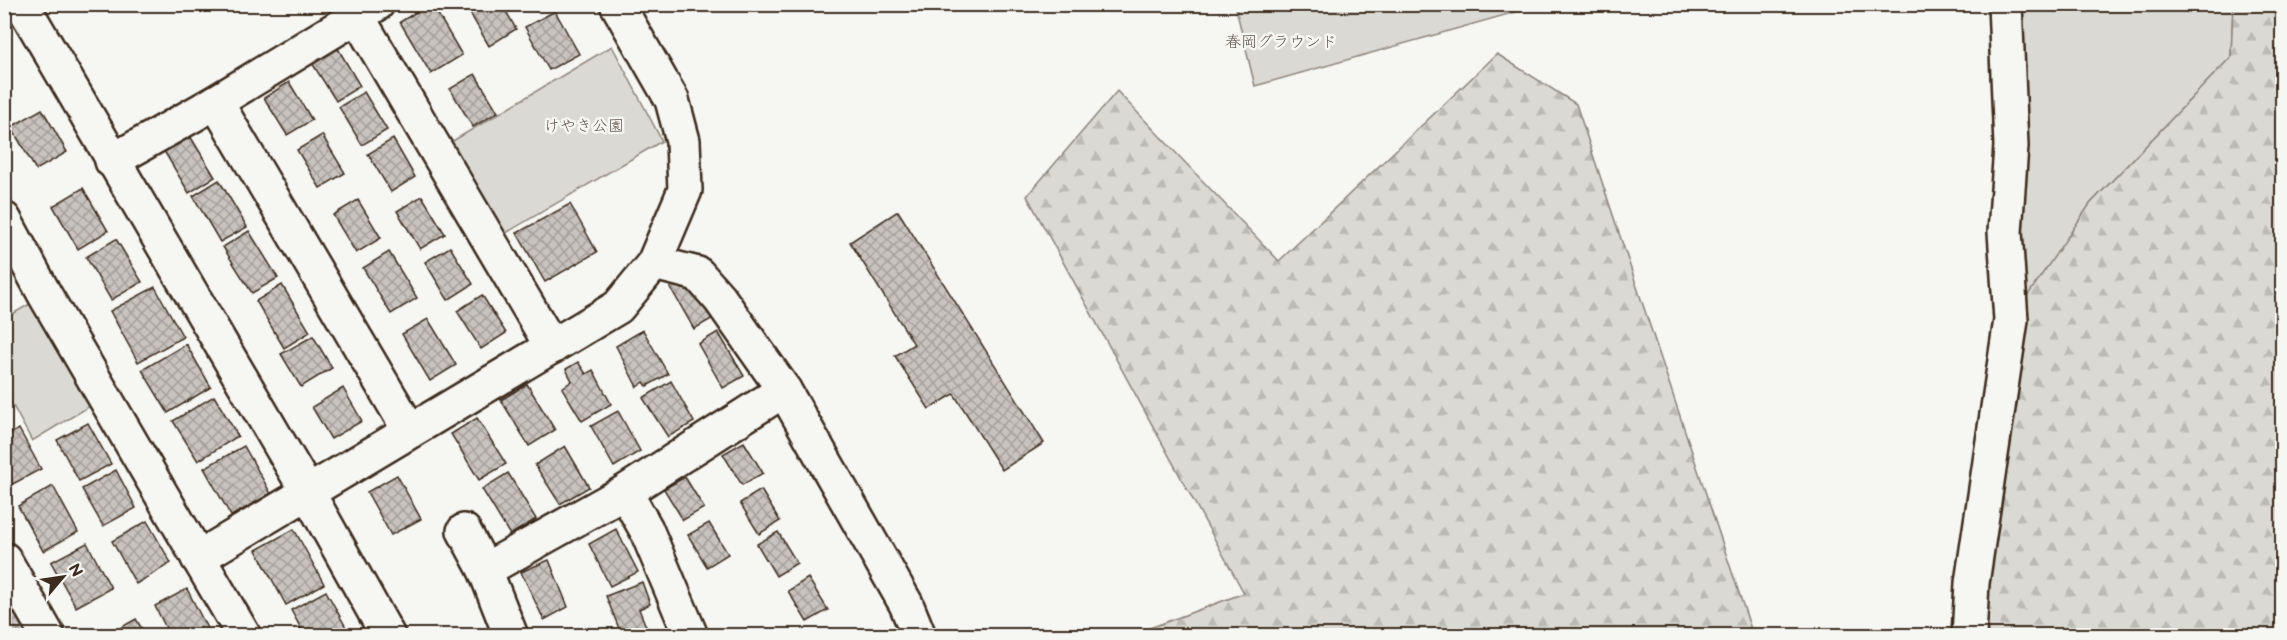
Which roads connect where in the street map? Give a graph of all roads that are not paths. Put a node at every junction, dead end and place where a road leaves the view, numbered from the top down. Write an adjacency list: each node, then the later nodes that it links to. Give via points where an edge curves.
1 (22, 4): 6 (street)
2 (617, 4): 8 (street, via 672,100 683,141 685,190)
3 (2006, 4): 24 (street, via 2011,146 2005,232 2012,320 1972,584)
4 (367, 10): 5 (street); 9 (street)
5 (216, 102): 6 (street); 11 (street)
6 (112, 161): 12 (street)
7 (4, 219): 15 (street)
8 (654, 263): 9 (street, via 618,307); 10 (street, via 698,274)
9 (552, 347): 11 (street)
10 (784, 390): 13 (street); 23 (street, via 906,604)
11 (410, 431): 12 (street)
12 (307, 491): 15 (street); 20 (street)
13 (625, 492): 17 (street); 22 (street, via 646,529)
14 (464, 531): 17 (street)
15 (198, 558): 19 (street)
16 (4, 559): 18 (street)
17 (485, 570): 21 (street)
18 (48, 636)
19 (244, 636)
20 (388, 636)
21 (511, 636)
22 (691, 636)
23 (919, 636)
24 (1969, 636)

